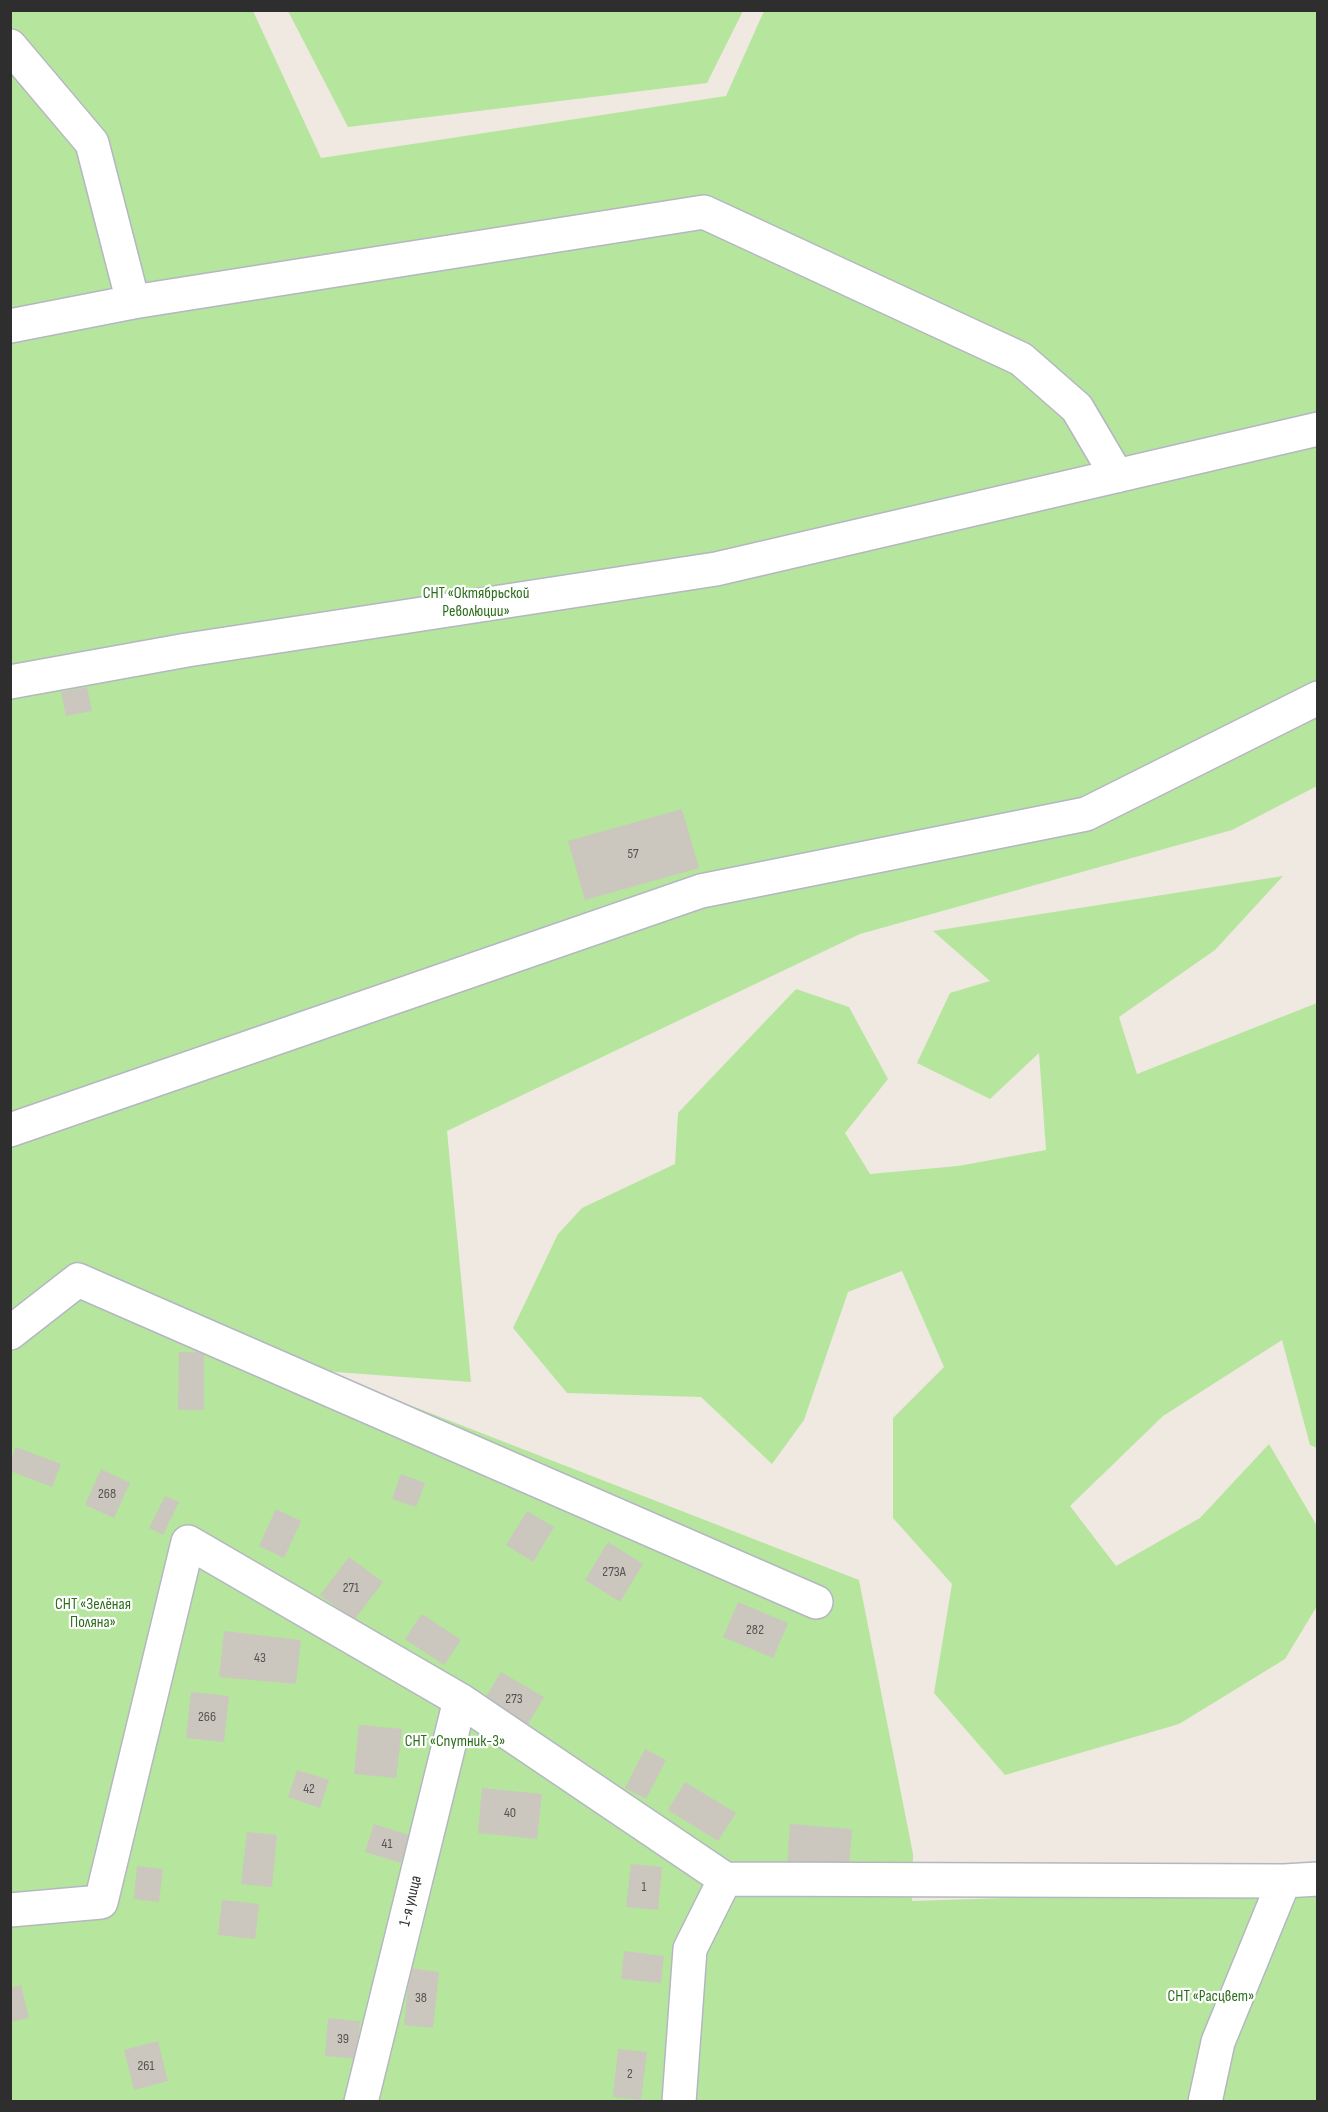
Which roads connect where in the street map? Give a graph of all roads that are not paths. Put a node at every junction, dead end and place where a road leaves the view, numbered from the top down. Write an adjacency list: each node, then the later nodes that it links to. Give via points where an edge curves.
1 (10, 46): 2 (street, via 92,143)
2 (133, 302): 3 (street); 5 (street, via 704,212 1021,359 1077,408)
3 (10, 326)
4 (1317, 429): 5 (street)
5 (1117, 476): 6 (street, via 716,570 187,650)
6 (10, 681)
7 (1317, 698): 8 (street, via 1086,814 701,891)
8 (10, 1130)
9 (10, 1333): 10 (street, via 78,1281)
10 (816, 1602)
11 (460, 1700): 12 (street); 15 (street, via 188,1542 100,1902); 16 (street, 1-я улица)
12 (725, 1879): 14 (street); 17 (street, via 690,1949)
13 (1317, 1879): 14 (street)
14 (1284, 1881): 18 (street, via 1218,2042)
15 (10, 1910)
16 (361, 2102)
17 (678, 2102)
18 (1205, 2102)

